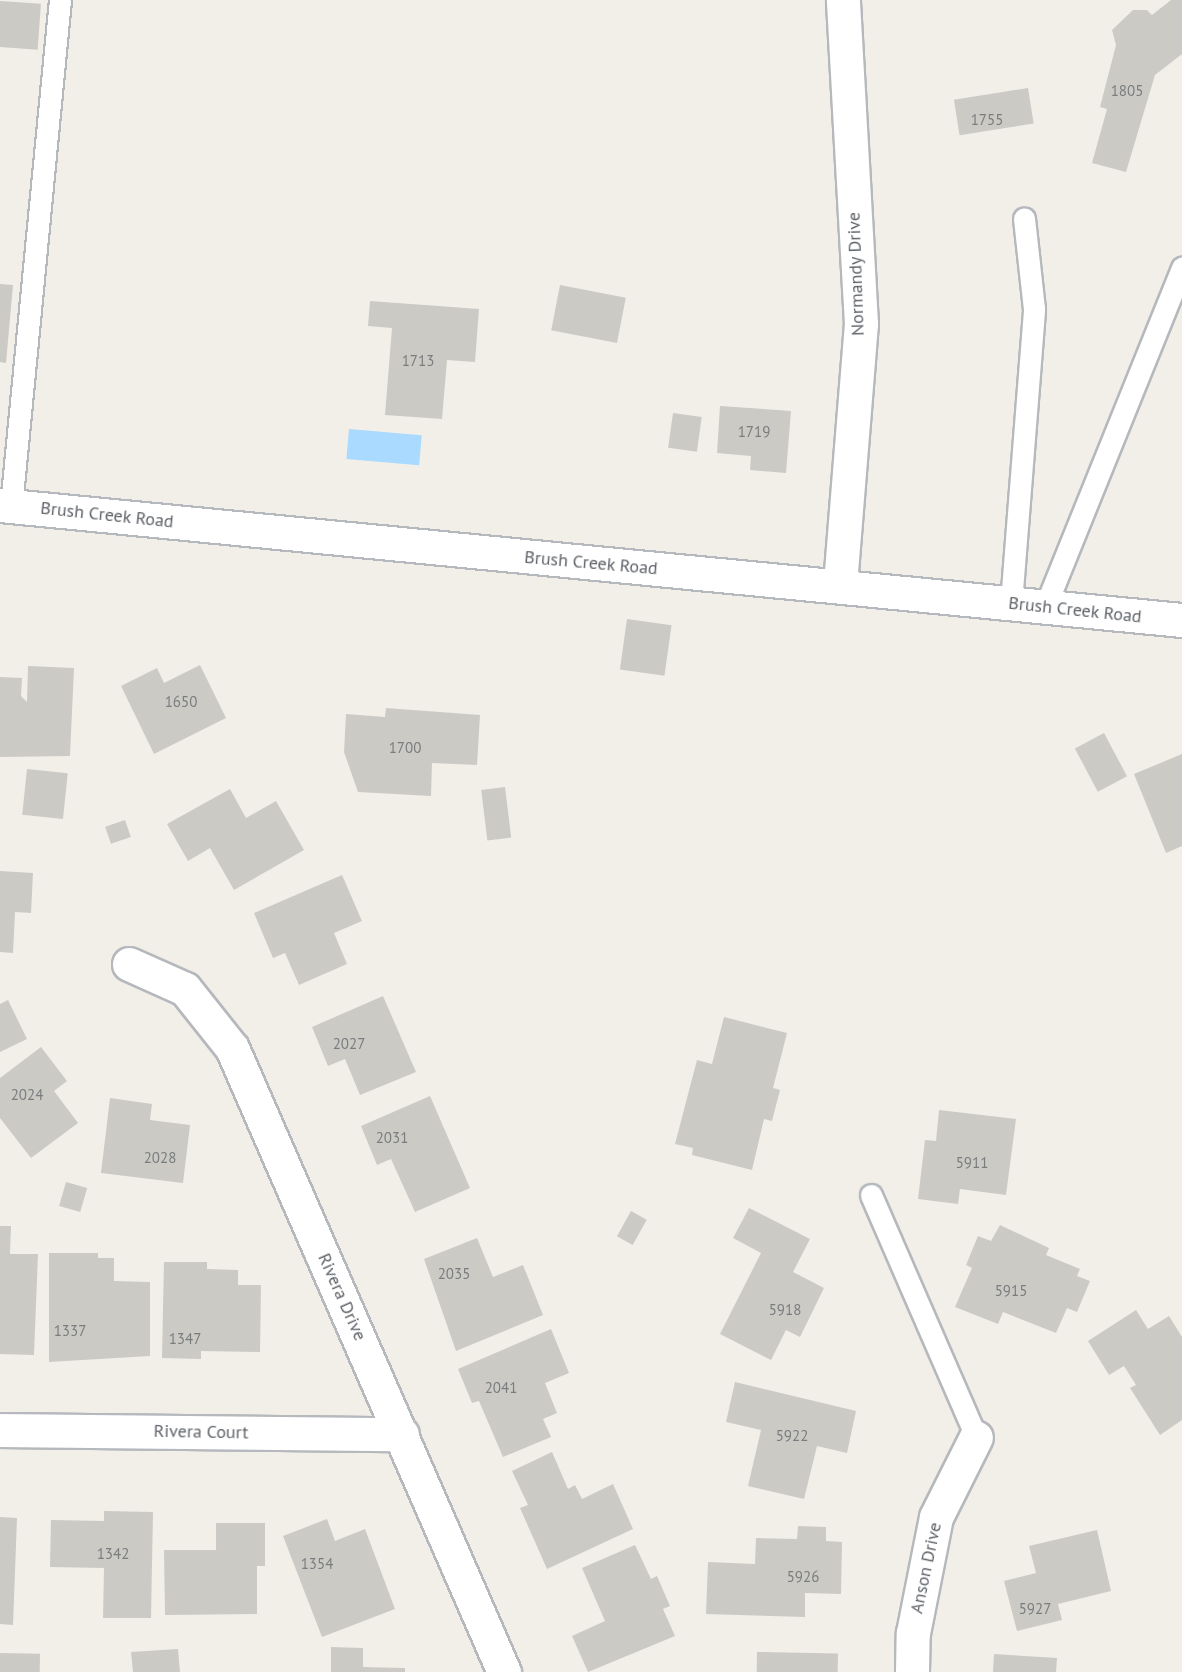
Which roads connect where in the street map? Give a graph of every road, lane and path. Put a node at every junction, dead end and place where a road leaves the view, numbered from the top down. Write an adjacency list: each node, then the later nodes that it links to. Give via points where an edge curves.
1 (60, 0): 5 (lane)
2 (843, 0): 6 (street, Normandy Drive, via 861,324)
3 (1024, 219): 7 (lane, via 1034,309)
4 (1182, 268): 8 (lane)
5 (6, 505): 6 (street, Brush Creek Road)
6 (840, 584): 7 (street, Brush Creek Road)
7 (1011, 603): 8 (street, Brush Creek Road)
8 (1045, 607): 9 (street, Brush Creek Road)
9 (1182, 620)
10 (129, 964): 13 (street, Rivera Drive, via 185,989 232,1048)
11 (871, 1195): 14 (lane)
12 (0, 1430): 13 (street, Rivera Court)
13 (402, 1434): 15 (street, Rivera Drive)
14 (976, 1437): 16 (street, Anson Drive, via 936,1517 913,1633)
15 (504, 1672)
16 (912, 1672)

